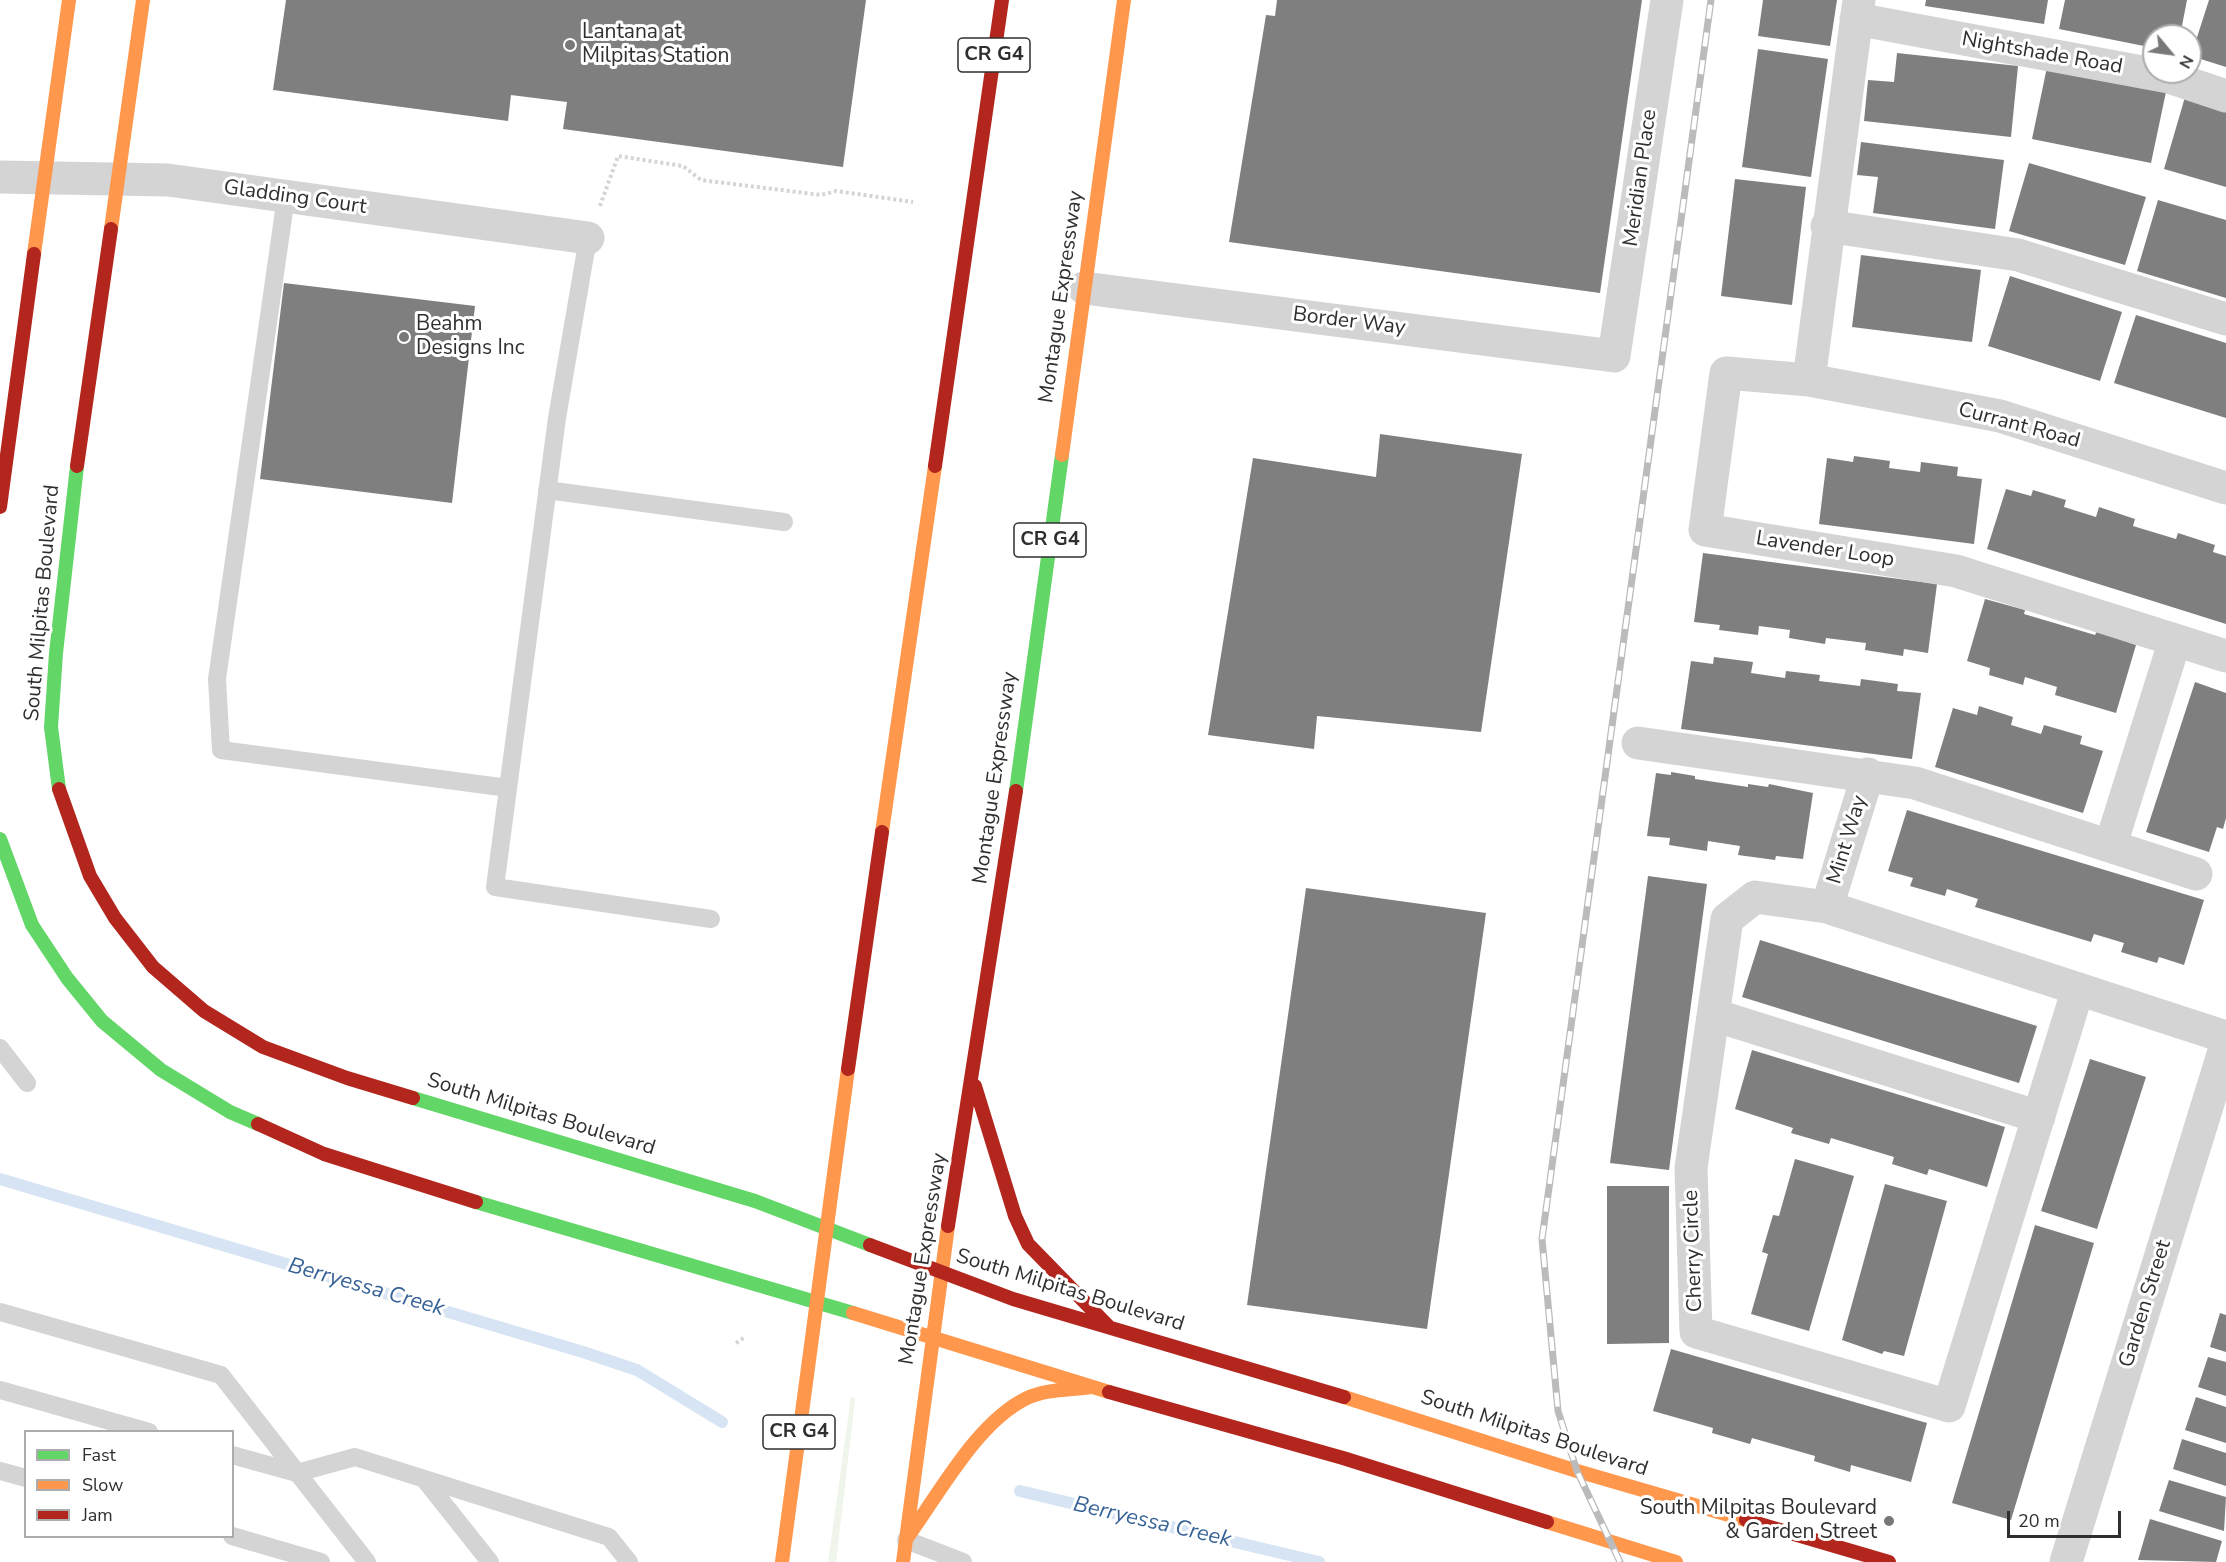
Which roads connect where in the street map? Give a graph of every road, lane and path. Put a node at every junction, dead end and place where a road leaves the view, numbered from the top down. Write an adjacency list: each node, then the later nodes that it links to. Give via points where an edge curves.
1 (69, 0): 9 (main road)
2 (143, 0): 10 (main road, South Milpitas Boulevard)
3 (1002, 0): 41 (main road, CR G4)
4 (1124, 0): 15 (main road, Montague Expressway / CR G4)
5 (1667, 0): 17 (street, Meridian Place)
6 (1858, 10): 7 (street, Nightshade Road, via 2169,77); 13 (street, Nightshade Road)
7 (2226, 96)
8 (0, 177): 9 (street, Gladding Court)
9 (44, 178): 10 (street, Gladding Court); 21 (main road)
10 (120, 179): 11 (street, Gladding Court, via 168,180); 41 (main road, South Milpitas Boulevard, via 70,516 51,726 59,793 90,876 115,918 153,967 204,1011 263,1047 347,1078 755,1201)
11 (286, 197): 14 (street, Gladding Court); 27 (lane, via 217,679 221,750)
12 (913, 202): 14 (path, via 701,180 683,166 618,156)
13 (1827, 226): 16 (street, via 2018,255); 18 (street, Nightshade Road)
14 (588, 238): 20 (lane)
15 (1084, 288): 17 (street, Border Way); 38 (main road, Montague Expressway / CR G4, via 1019,771)
16 (2226, 319)
17 (1614, 356)
18 (1809, 380): 19 (street, Currant Road, via 2000,416); 23 (street, Lavender Loop, via 1726,373 1705,530 1956,571)
19 (2226, 488)
20 (548, 490): 22 (lane); 27 (lane)
21 (0, 507)
22 (784, 522)
23 (2175, 640): 24 (street, Lavender Loop); 29 (street)
24 (2226, 656)
25 (1638, 743): 26 (street)
26 (1868, 774): 29 (street, via 1915,783); 31 (street, Mint Way)
27 (508, 788): 32 (lane, via 495,887)
28 (0, 839): 43 (main road, via 32,925 102,1021 161,1070 230,1112 324,1154 416,1184)
29 (2111, 844): 30 (street)
30 (2196, 874)
31 (1827, 907): 33 (street, Cherry Circle); 34 (street, Cherry Circle, via 1755,897 1727,919)
32 (711, 919)
33 (2078, 989): 35 (street, Cherry Circle); 40 (street, Cherry Circle)
34 (1714, 1015): 40 (street); 40 (street, Cherry Circle, via 1691,1168 1696,1332 1948,1406)
35 (2226, 1038)
36 (2226, 1045): 68 (street, Garden Street)
37 (0, 1048): 39 (lane)
38 (972, 1078): 42 (main road, Montague Expressway / CR G4); 45 (main road, via 1015,1216 1028,1244)
39 (27, 1083)
40 (2039, 1117)
41 (825, 1228): 42 (main road, South Milpitas Boulevard); 43 (main road, CR G4)
42 (941, 1272): 45 (main road, South Milpitas Boulevard, via 1013,1299); 47 (main road, Montague Expressway / CR G4)
43 (816, 1301): 47 (main road); 63 (main road, CR G4)
44 (0, 1312): 54 (lane, via 220,1375)
45 (1108, 1326): 67 (main road, South Milpitas Boulevard, via 1372,1404 1577,1472)
46 (745, 1337): 48 (path)
47 (931, 1339): 49 (main road); 58 (main road, Montague Expressway / CR G4)
48 (735, 1343)
49 (1091, 1387): 58 (main road, via 1027,1398 1002,1415); 66 (main road, via 1343,1458)
50 (0, 1390): 51 (lane)
51 (145, 1430)
52 (234, 1456): 54 (lane)
53 (0, 1471): 55 (lane)
54 (297, 1473): 56 (lane, via 355,1457); 60 (lane)
55 (24, 1477)
56 (424, 1479): 61 (lane); 62 (lane, via 609,1537)
57 (234, 1537): 59 (lane)
58 (906, 1540): 64 (main road, Montague Expressway / CR G4); 65 (lane)
59 (321, 1562)
60 (366, 1562)
61 (490, 1562)
62 (628, 1562)
63 (782, 1562)
64 (903, 1562)
65 (963, 1562)
66 (1676, 1562)
67 (1889, 1562)
68 (2066, 1562)

